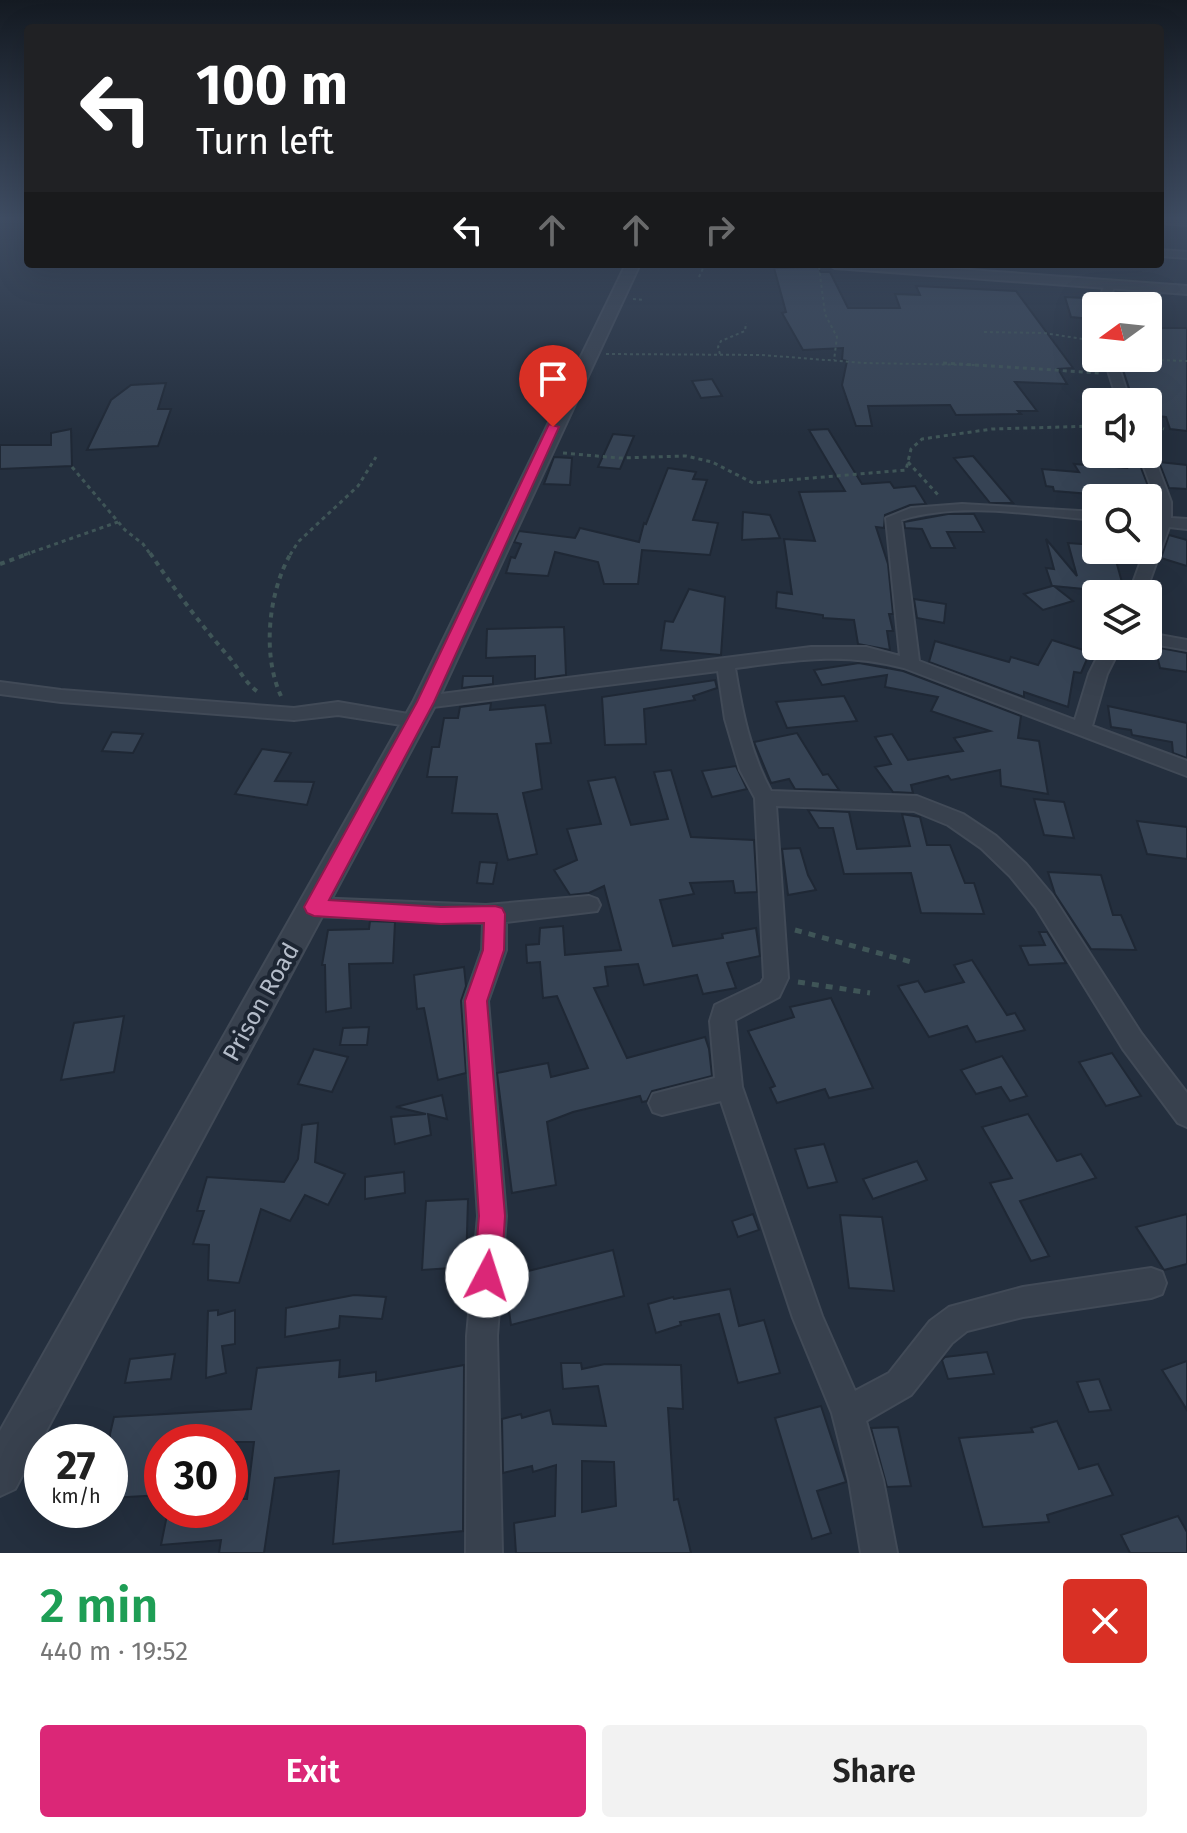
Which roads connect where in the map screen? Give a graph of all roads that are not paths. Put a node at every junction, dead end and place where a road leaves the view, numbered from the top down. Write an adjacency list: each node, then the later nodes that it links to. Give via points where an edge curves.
1 (619, 291): 11 (street, Prison Road)
2 (1082, 515): 8 (street, via 951,510 893,518)
3 (1162, 522): 4 (street)
4 (1187, 524)
5 (1162, 641): 6 (street)
6 (1187, 645)
7 (1105, 660): 12 (street)
8 (910, 664): 9 (street, via 837,651); 12 (street)
9 (726, 666): 11 (street); 15 (street, via 734,719)
10 (0, 688): 11 (street, via 294,714 318,708)
11 (420, 712): 17 (street, Prison Road)
12 (1082, 729): 13 (street)
13 (1182, 767): 14 (street)
14 (1187, 787)
15 (765, 798): 19 (street, via 776,978 770,990 724,1013); 21 (street, via 914,803 953,818 984,839 1055,916 1133,1042)
16 (589, 905): 18 (street)
17 (314, 907): 18 (street); 24 (street, Prison Road)
18 (495, 914): 25 (street, via 494,950 476,1001 492,1216 482,1336)
19 (729, 1087): 20 (street); 23 (street, via 808,1318)
20 (662, 1103)
21 (1187, 1114)
22 (1151, 1283): 23 (street, via 1023,1302 960,1318 941,1332 900,1384)
23 (848, 1413): 26 (street)
24 (0, 1474)
25 (484, 1553)
26 (879, 1553)

